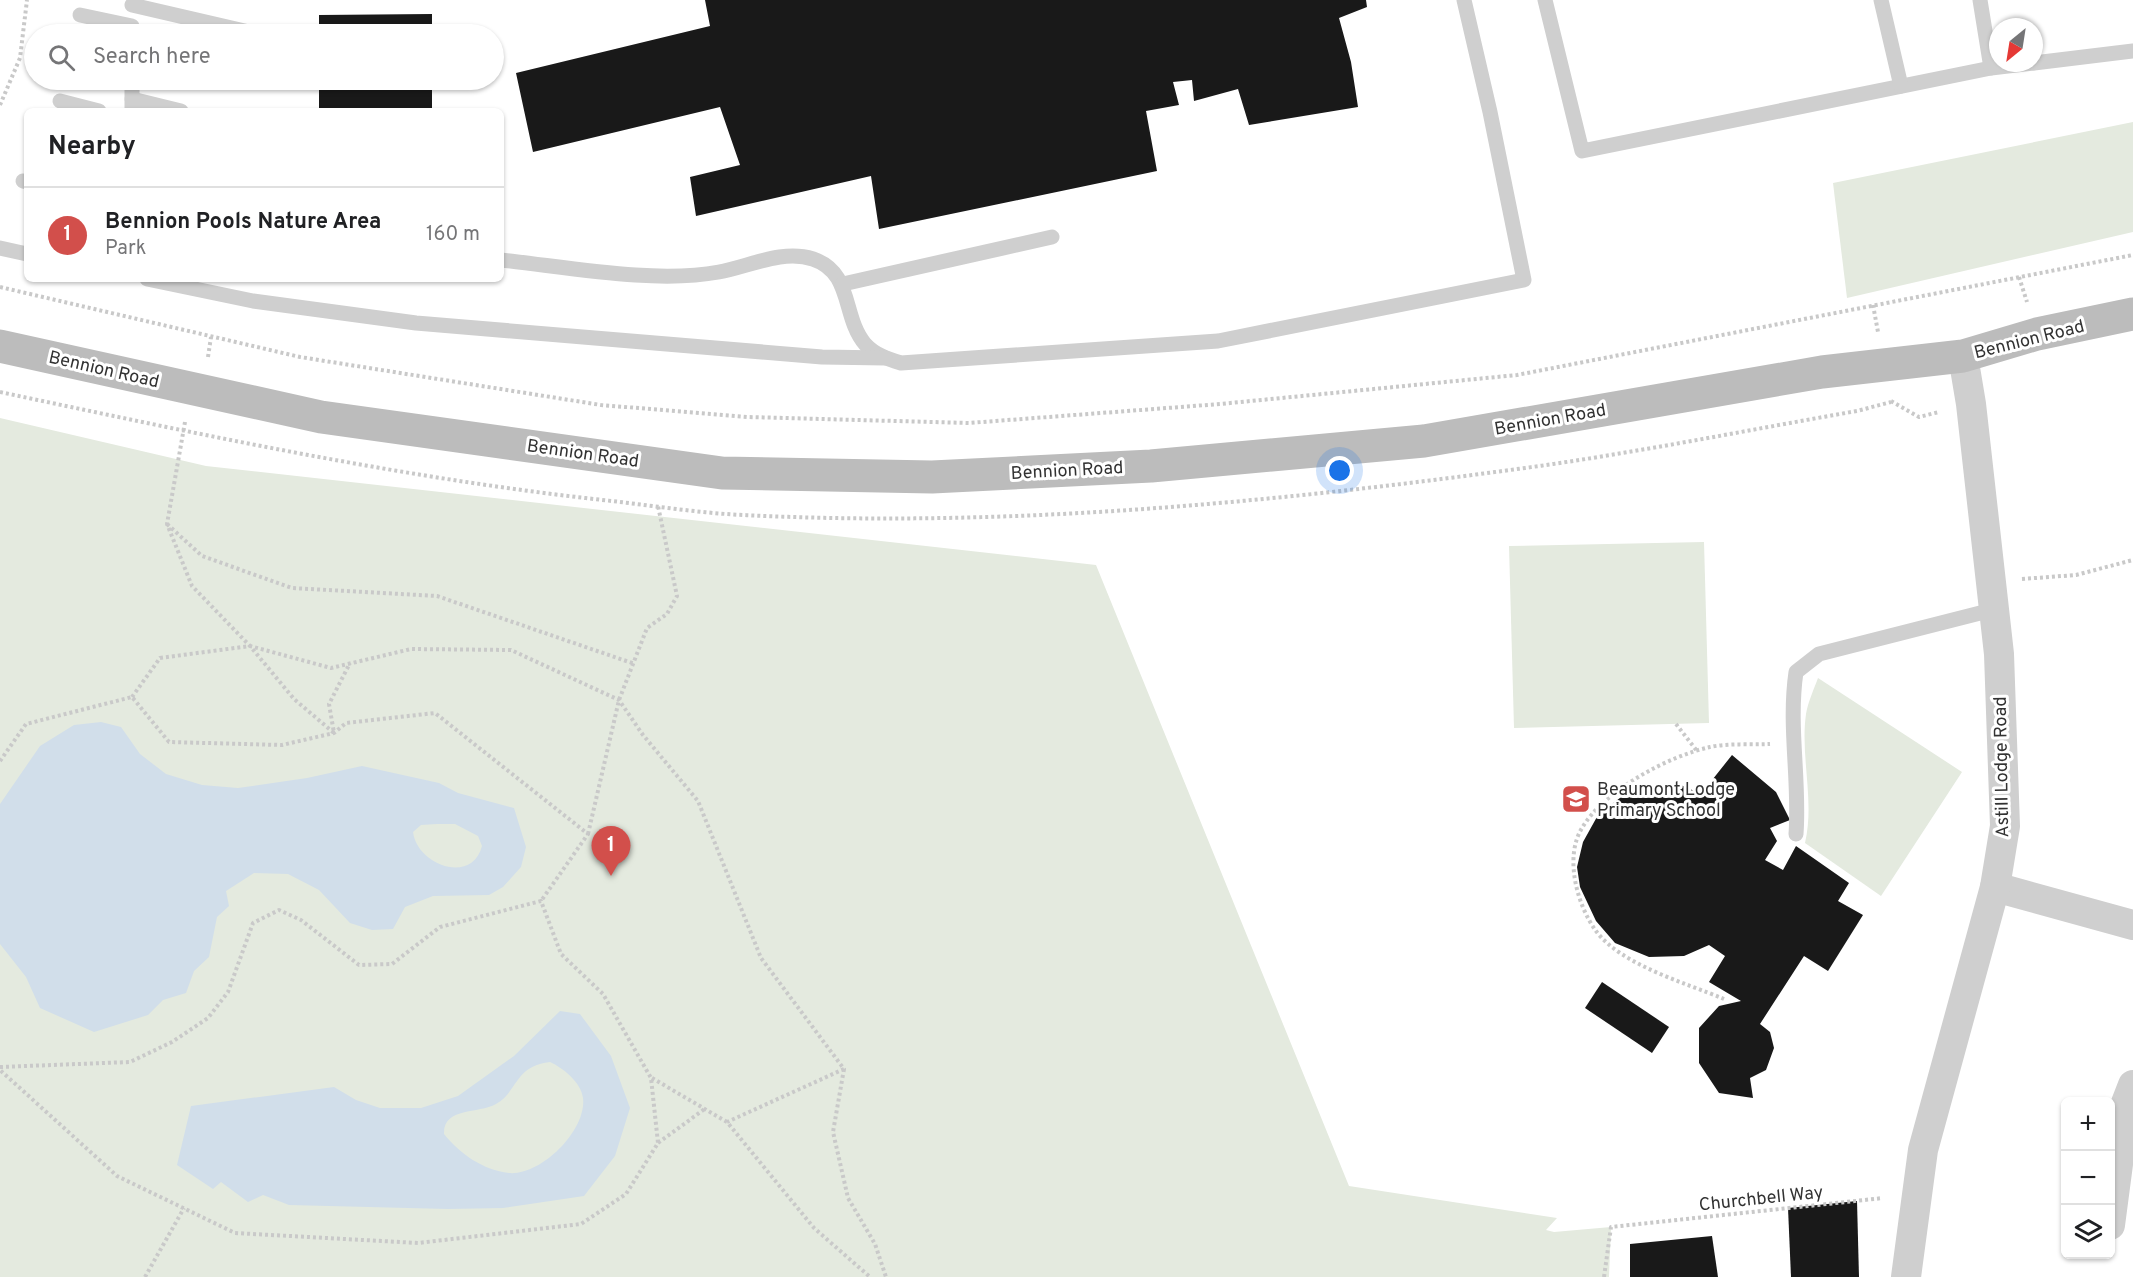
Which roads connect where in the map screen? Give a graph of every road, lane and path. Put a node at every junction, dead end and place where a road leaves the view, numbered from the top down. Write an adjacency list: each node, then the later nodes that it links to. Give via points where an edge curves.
1 (27, 0): 8 (path)
2 (1464, 0): 32 (lane, via 1524,280 1218,341 946,361 901,363)
3 (1545, 0): 17 (lane, via 1582,152)
4 (1881, 0): 17 (lane)
5 (1980, 0): 14 (lane)
6 (132, 3): 10 (lane); 11 (lane)
7 (80, 15): 9 (lane)
8 (24, 24)
9 (111, 24)
10 (132, 24)
11 (217, 24)
12 (24, 25): 19 (path, via 20,58)
13 (2133, 51): 15 (lane)
14 (1989, 56)
15 (2043, 62)
16 (1989, 68): 17 (lane)
17 (1901, 86)
18 (60, 101): 21 (lane)
19 (0, 105)
20 (132, 105): 22 (lane)
21 (87, 108)
22 (156, 108)
23 (1052, 237): 28 (lane)
24 (0, 248): 25 (lane)
25 (24, 253)
26 (504, 260): 28 (lane, via 668,277 721,272 786,256 812,259 831,268)
27 (161, 282): 32 (lane, via 252,301 416,323 822,357)
28 (843, 284): 32 (lane, via 865,344)
29 (2133, 315): 31 (street, Bennion Road, via 2037,334)
30 (0, 346): 33 (street, Bennion Road)
31 (1963, 356): 34 (street, Bennion Road, via 1822,372 1424,441 1151,466 932,477 722,473); 37 (street, Astill Lodge Road)
32 (885, 358)
33 (191, 388): 34 (street, Bennion Road, via 321,417); 35 (path)
34 (669, 465): 40 (path, via 658,506 677,596 667,614 647,627)
35 (167, 524): 38 (path, via 192,586); 40 (path, via 202,556 292,588 437,596)
36 (2133, 560): 37 (path)
37 (1991, 596): 45 (lane, via 1819,654 1796,672); 50 (street, Astill Lodge Road, via 1999,654 2005,826)
38 (250, 646): 39 (path, via 331,668); 41 (path, via 160,658); 44 (path, via 294,699)
39 (350, 663): 42 (path, via 411,649 511,650); 44 (path, via 329,704)
40 (635, 664): 42 (path)
41 (132, 697): 44 (path, via 169,742 282,746); 47 (path, via 26,724)
42 (619, 700): 48 (path); 55 (path, via 698,801 761,958)
43 (1676, 724): 46 (path)
44 (334, 733): 48 (path, via 346,723 435,713)
45 (1793, 744): 46 (path); 49 (lane, via 1798,795)
46 (1697, 751): 53 (path, via 1659,764 1598,807 1581,829 1573,856 1578,895 1596,931 1622,955)
47 (0, 761)
48 (588, 834): 51 (path)
49 (1796, 834)
50 (1995, 887): 52 (street); 68 (street, Astill Lodge Road, via 1923,1148)
51 (541, 902): 54 (path, via 440,927 392,964 359,965 301,920 279,910 253,924 228,992 208,1018 172,1042 130,1062); 56 (path, via 561,954 603,994)
52 (2133, 925)
53 (1724, 999)
54 (0, 1068): 62 (path, via 117,1176)
55 (844, 1069): 59 (path); 66 (path, via 833,1132 848,1198 875,1244)
56 (651, 1078): 58 (path); 60 (path)
57 (2133, 1085): 61 (street, via 2126,1103)
58 (706, 1108): 59 (path); 60 (path)
59 (727, 1122): 65 (path, via 814,1228)
60 (658, 1143): 62 (path, via 626,1194 581,1224 508,1235 418,1243 236,1233)
61 (2113, 1205)
62 (184, 1209): 64 (path)
63 (1882, 1209): 67 (path, Churchbell Way, via 1884,1198 1611,1227)
64 (145, 1277)
65 (870, 1277)
66 (886, 1277)
67 (1604, 1277)
68 (1906, 1277)

